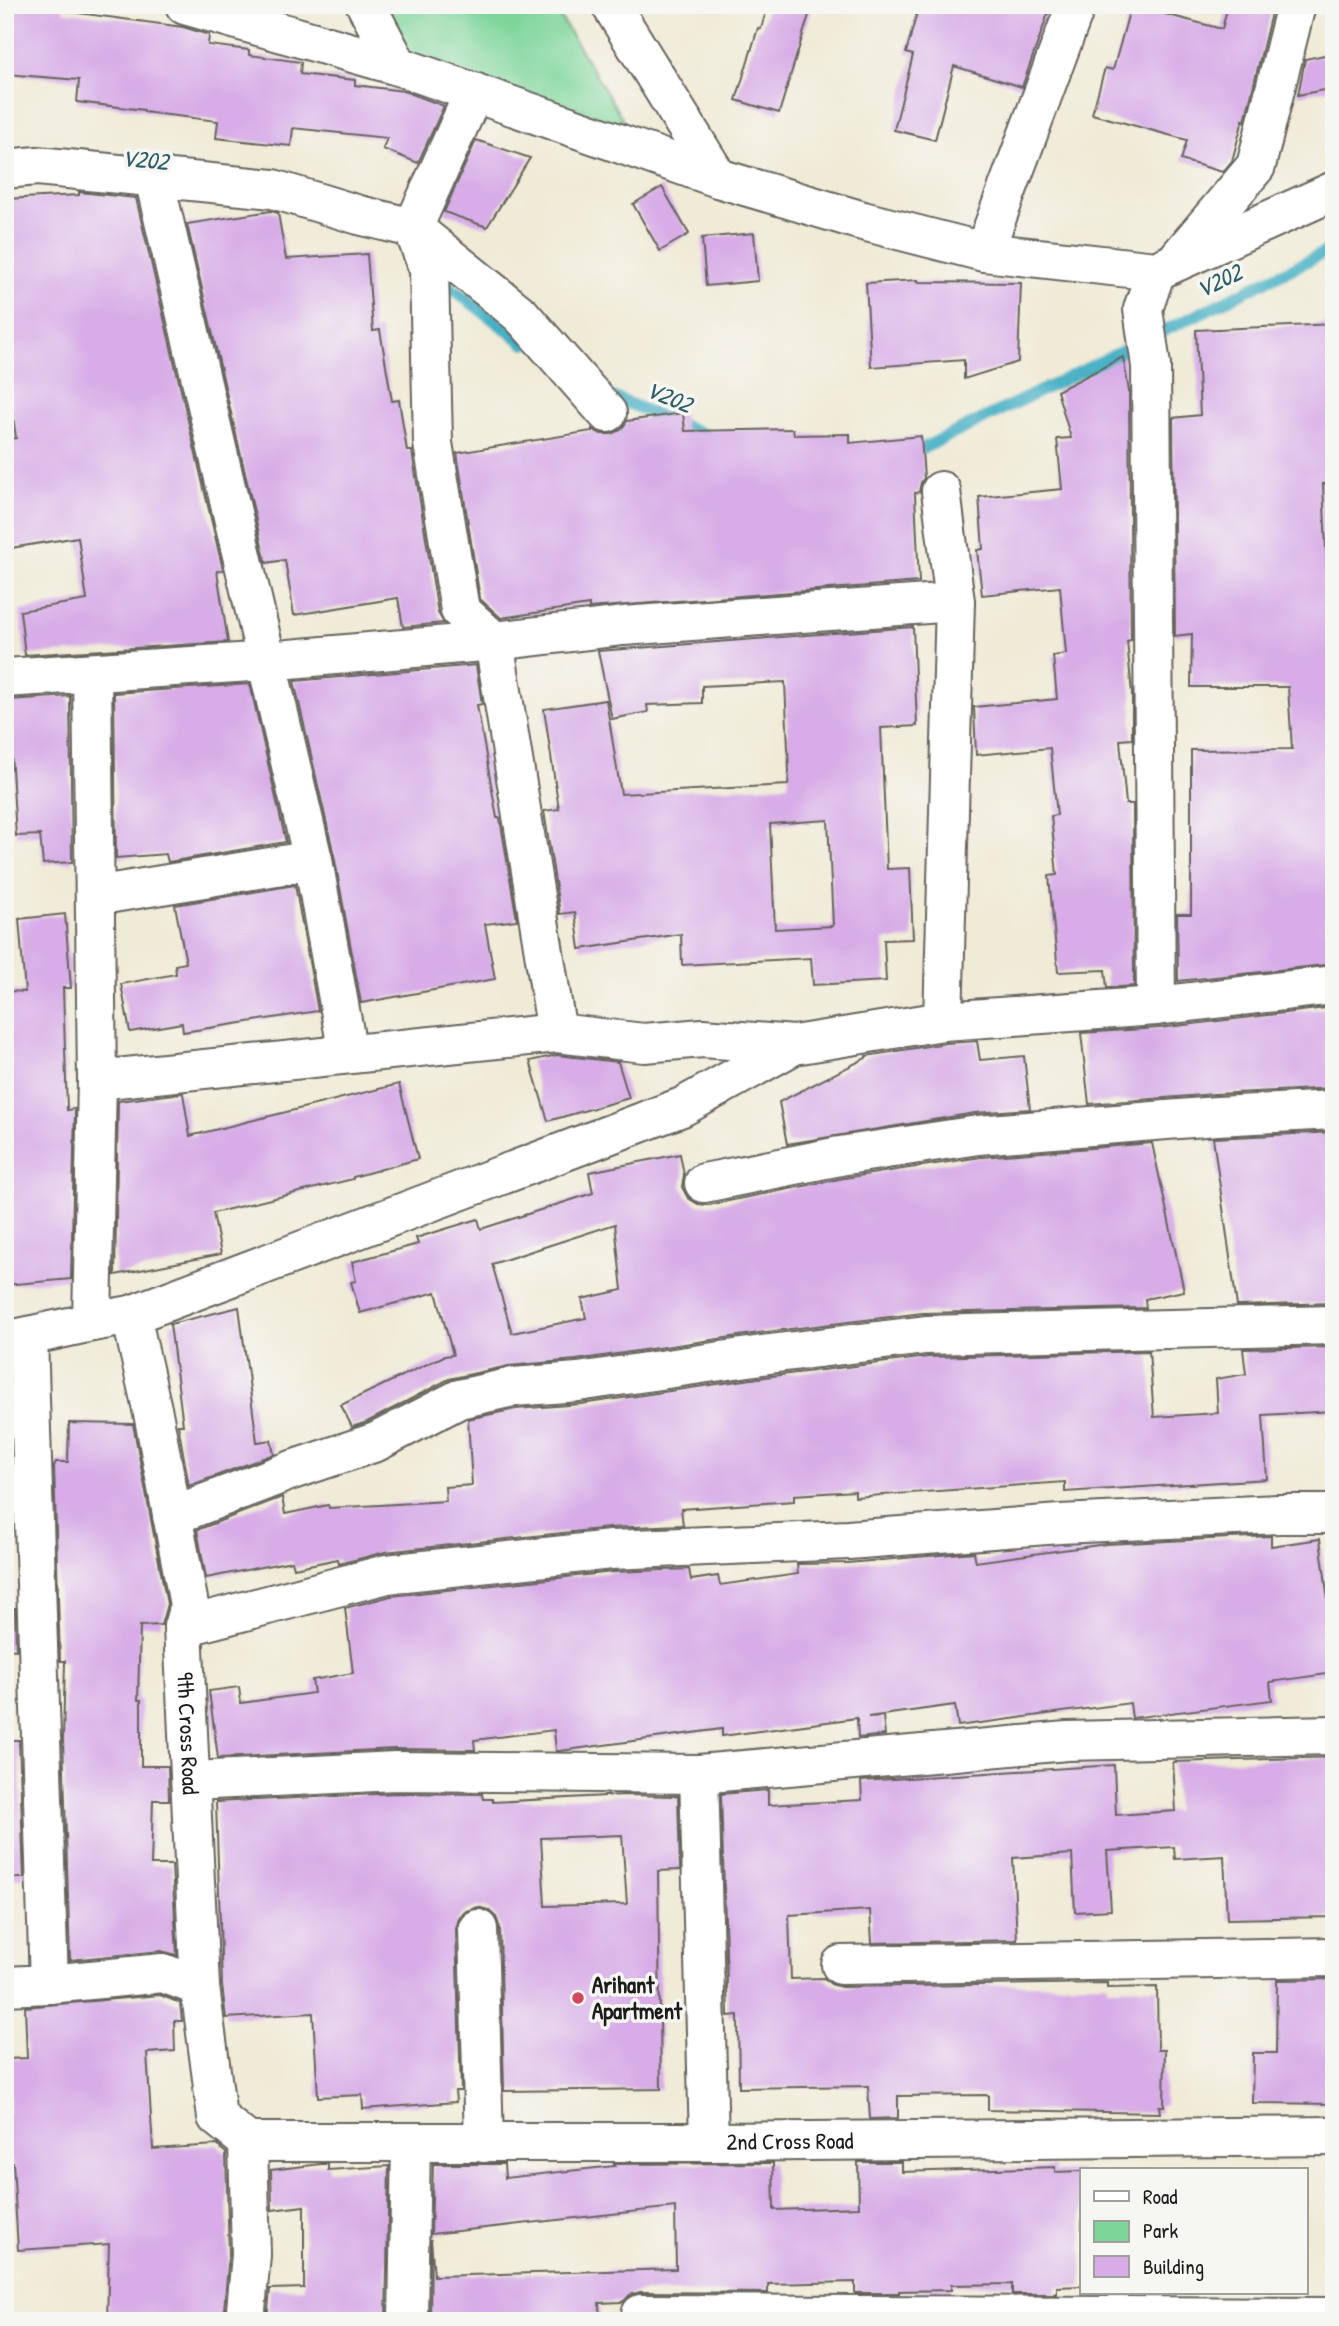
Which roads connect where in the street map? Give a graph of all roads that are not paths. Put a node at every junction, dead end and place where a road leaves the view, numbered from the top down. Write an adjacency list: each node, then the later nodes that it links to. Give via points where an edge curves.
1 (185, 5): 6 (street)
2 (366, 5): 6 (street)
3 (611, 5): 10 (street)
4 (1076, 5): 13 (street)
5 (1296, 5): 14 (street, via 1256,166)
6 (398, 66): 7 (street)
7 (474, 92): 10 (street); 12 (street)
8 (5, 169): 9 (street, via 37,166)
9 (154, 178): 12 (street, via 273,189); 19 (street)
10 (718, 178): 13 (street)
11 (1334, 191): 14 (street)
12 (413, 228): 15 (street, via 521,315); 18 (street, via 429,270 433,443 460,610)
13 (984, 251): 14 (street)
14 (1166, 266): 25 (street, via 1143,309 1152,366)
15 (607, 413)
16 (942, 491): 17 (street)
17 (955, 601): 18 (street, via 623,626); 26 (street)
18 (494, 642): 19 (street); 27 (street)
19 (267, 660): 20 (street); 22 (street)
20 (92, 673): 21 (street); 23 (street)
21 (5, 678)
22 (313, 860): 23 (street); 29 (street)
23 (95, 896): 30 (street)
24 (1334, 985): 25 (street)
25 (1156, 1006): 26 (street)
26 (943, 1021): 28 (street)
27 (557, 1033): 28 (street, via 643,1043 703,1038); 29 (street)
28 (794, 1045): 33 (street, via 682,1107)
29 (348, 1054): 30 (street)
30 (97, 1080): 34 (street)
31 (1334, 1110): 32 (street, via 978,1135)
32 (704, 1183)
33 (131, 1315): 34 (street); 38 (street, 9th Cross Road)
34 (92, 1322): 36 (street)
35 (1334, 1325): 38 (street, via 926,1335 513,1387 459,1399 376,1442)
36 (17, 1339): 46 (street)
37 (1334, 1514): 39 (street, via 611,1550 387,1574)
38 (172, 1516): 39 (street, 9th Cross Road, via 189,1605)
39 (183, 1627): 42 (street, 9th Cross Road)
40 (1334, 1735): 41 (street, via 1067,1741)
41 (699, 1774): 42 (street, via 396,1771); 51 (street)
42 (192, 1781): 48 (street, 9th Cross Road)
43 (478, 1929): 53 (street)
44 (1334, 1957): 45 (street)
45 (841, 1965)
46 (49, 1984): 47 (street); 48 (street, via 163,1973)
47 (5, 1986)
48 (200, 1987): 50 (street, 9th Cross Road, via 218,2117)
49 (1334, 2136): 51 (street, 2nd Cross Road)
50 (248, 2142): 52 (street, 2nd Cross Road); 56 (street, via 251,2255)
51 (709, 2142): 53 (street, 2nd Cross Road)
52 (411, 2143): 53 (street, 2nd Cross Road); 57 (street)
53 (484, 2143)
54 (641, 2314): 55 (street)
55 (1334, 2317)
56 (245, 2321)
57 (408, 2321)

